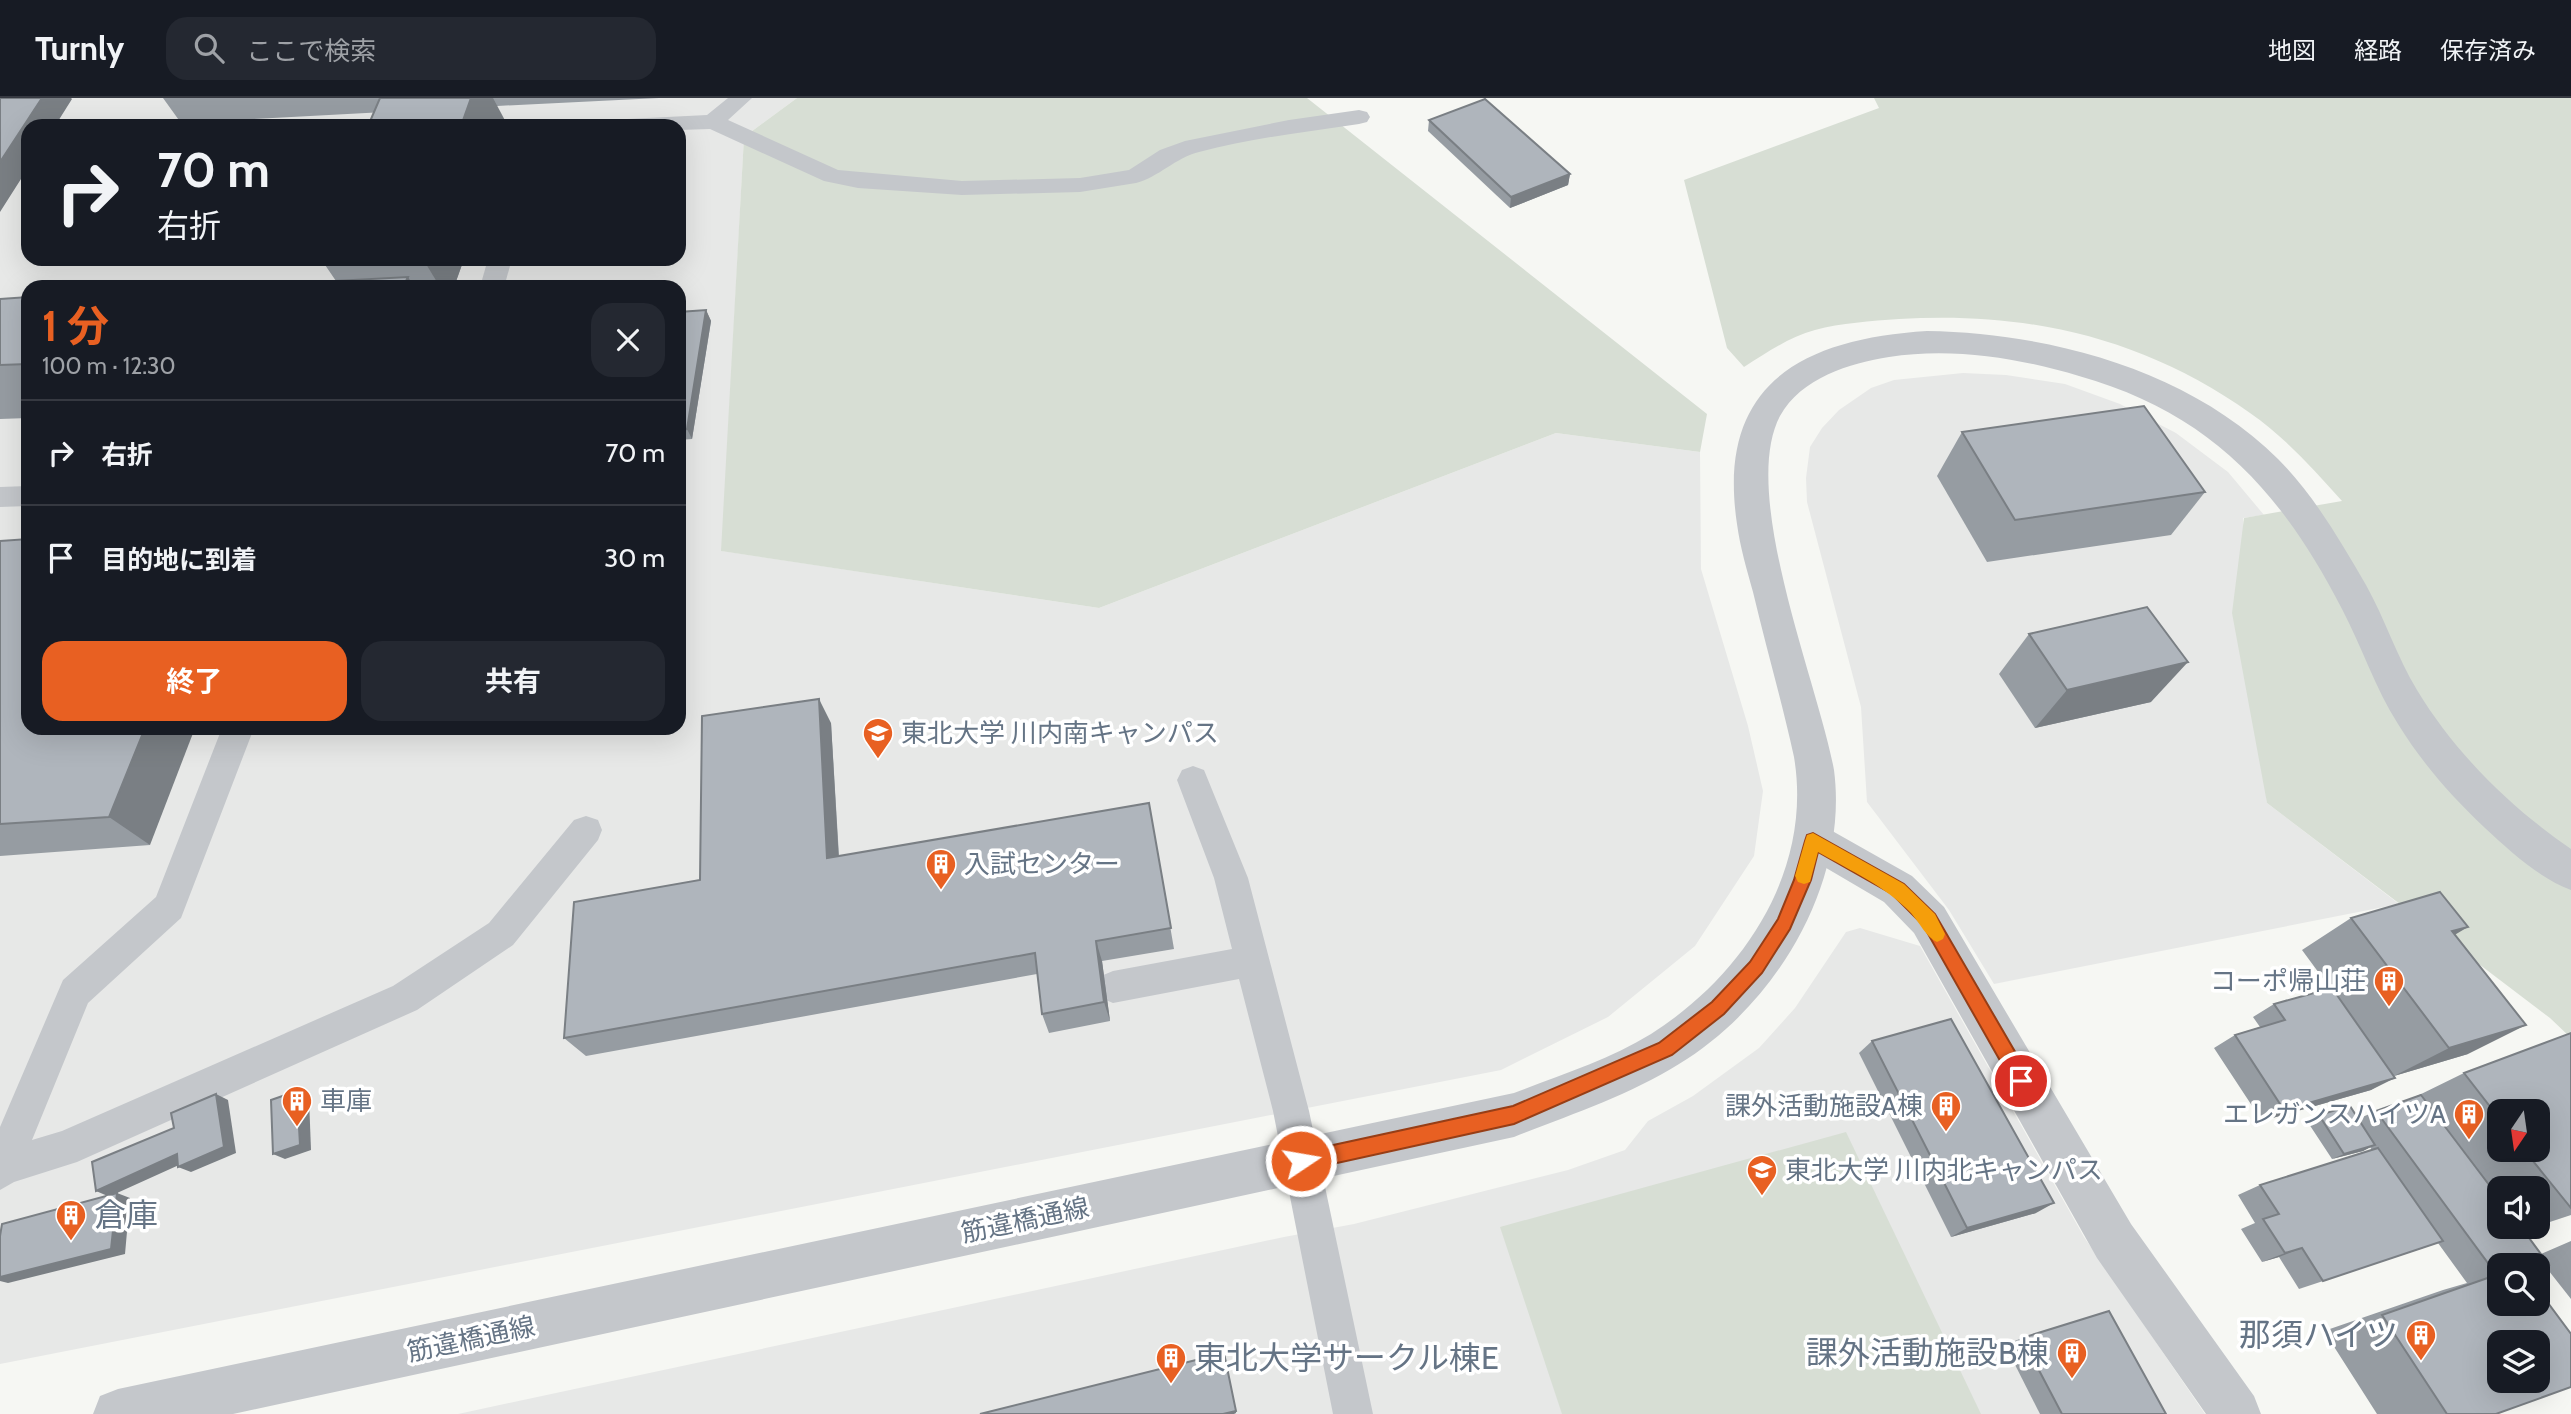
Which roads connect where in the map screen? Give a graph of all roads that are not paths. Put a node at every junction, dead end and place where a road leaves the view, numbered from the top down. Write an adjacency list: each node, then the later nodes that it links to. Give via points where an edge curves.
1 (741, 98): 3 (lane)
2 (1359, 117): 3 (lane, via 1193,146 1168,155 1136,176 1080,185 962,188 832,176)
3 (713, 122): 4 (lane)
4 (686, 123)
5 (21, 496): 6 (lane)
6 (0, 497)
7 (235, 735): 15 (lane, via 169,907 75,992)
8 (1193, 780): 12 (lane, via 1231,878)
9 (586, 830): 15 (lane, via 501,934 405,998 64,1149)
10 (1813, 841): 11 (street, 筋違橋通線, via 1816,776 1749,493 1754,435 1765,411 1785,386 1838,358 1926,341 1982,343 2115,375 2168,396 2216,426 2265,468 2306,517 2355,599 2409,711 2450,769 2507,823); 14 (street, 筋違橋通線, via 1784,924 1756,967 1718,1008 1666,1049 1514,1115); 18 (street, via 1898,889 1929,920 2114,1241)
11 (2571, 872)
12 (1252, 961): 13 (lane); 14 (lane)
13 (1113, 987)
14 (1301, 1161): 16 (street, 筋違橋通線); 17 (lane)
15 (1, 1168)
16 (118, 1414)
17 (1353, 1414)
18 (2236, 1414)

